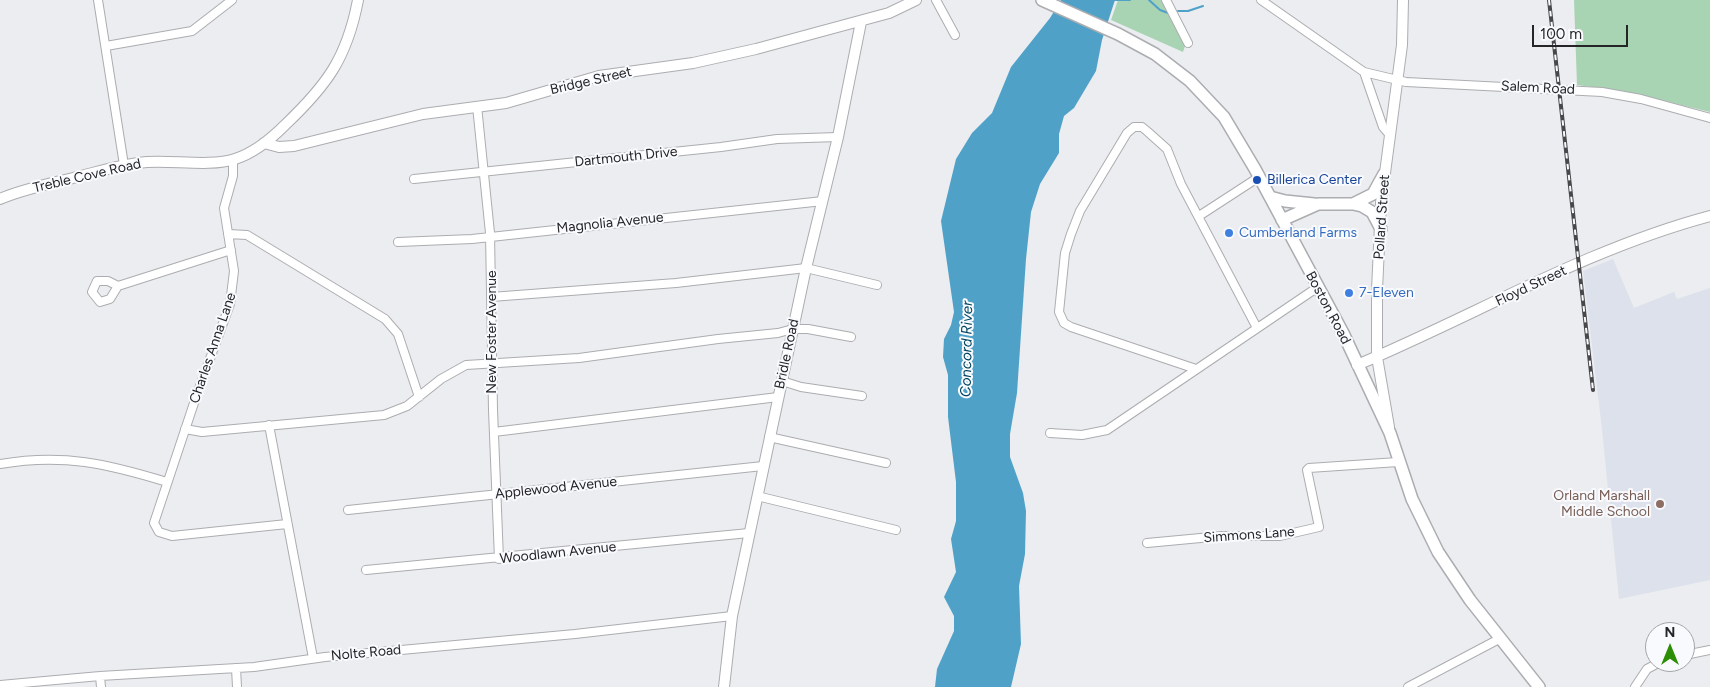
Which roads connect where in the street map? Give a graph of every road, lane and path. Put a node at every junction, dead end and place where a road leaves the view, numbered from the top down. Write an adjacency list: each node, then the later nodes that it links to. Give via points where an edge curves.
1 (98, 0): 13 (street)
2 (232, 0): 13 (street, via 192,31)
3 (358, 0): 20 (main road, Treble Cove Road, via 345,49 332,73 315,96)
4 (916, 0): 10 (main road, Bridge Street)
5 (936, 0): 11 (street)
6 (1166, 0): 12 (street)
7 (1261, 0): 14 (street, Salem Road)
8 (1403, 0): 15 (main road, Pollard Street)
9 (1047, 2): 25 (main road, Boston Road, via 1118,34 1177,70 1202,93 1236,136)
10 (861, 22): 16 (main road, Bridge Street, via 693,63 599,76 506,103); 19 (main road, Bridle Road)
11 (955, 35)
12 (1188, 43)
13 (106, 46): 22 (street)
14 (1364, 72): 15 (street, Salem Road); 18 (street, via 1383,127)
15 (1398, 78): 17 (street, Salem Road, via 1406,82 1602,92 1642,99); 18 (main road, Pollard Street)
16 (477, 106): 20 (main road, Bridge Street, via 420,115 294,146); 23 (street, New Foster Avenue)
17 (1710, 118)
18 (1389, 134): 24 (main road, Pollard Street)
19 (838, 136): 23 (street, Dartmouth Drive, via 777,139); 29 (main road, Bridle Road)
20 (264, 143): 21 (main road, Treble Cove Road)
21 (233, 160): 22 (main road, Treble Cove Road); 36 (street, Charles Anna Lane, via 233,176 224,208)
22 (124, 165): 28 (main road, Treble Cove Road)
23 (484, 173): 26 (street, Dartmouth Drive); 37 (street, New Foster Avenue)
24 (1384, 174): 31 (main road, via 1373,194); 35 (main road, Pollard Street)
25 (1259, 177): 27 (main road, Boston Road); 32 (street)
26 (414, 180)
27 (1270, 197): 30 (main road, via 1286,202); 34 (main road, Boston Road)
28 (0, 199)
29 (823, 201): 37 (street, Magnolia Avenue); 40 (main road, Bridle Road)
30 (1318, 204): 31 (main road); 34 (main road)
31 (1353, 204): 35 (main road, via 1372,212)
32 (1199, 216): 45 (street); 53 (street, via 1167,149 1142,127 1134,126 1074,223 1065,253 1059,303 1064,323 1071,327)
33 (1710, 216): 49 (main road, Floyd Street, via 1574,266)
34 (1282, 220): 43 (main road, Boston Road)
35 (1381, 229): 47 (main road, Pollard Street)
36 (228, 234): 39 (street, Charles Anna Lane); 56 (street, via 247,235 385,320 398,334)
37 (490, 236): 38 (street, Magnolia Avenue); 44 (street, New Foster Avenue)
38 (398, 242)
39 (231, 250): 42 (street); 59 (street, Charles Anna Lane, via 234,271 230,304)
40 (806, 268): 41 (street); 44 (street, via 676,283); 46 (main road, Bridle Road)
41 (877, 284)
42 (118, 286)
43 (1318, 287): 45 (street); 52 (main road, Boston Road)
44 (492, 297): 51 (street, New Foster Avenue)
45 (1257, 328): 53 (street)
46 (793, 329): 48 (street); 51 (street, via 579,358); 54 (main road, Bridle Road)
47 (1377, 335): 49 (main road); 50 (main road, Pollard Street)
48 (851, 338)
49 (1399, 346): 50 (main road, Floyd Street)
50 (1377, 357): 52 (main road, Floyd Street); 62 (main road, Pollard Street)
51 (492, 363): 56 (street, via 466,365 454,370); 60 (street, New Foster Avenue)
52 (1357, 366): 62 (main road, Boston Road)
53 (1196, 369): 61 (street, via 1107,430 1082,435)
54 (782, 381): 55 (street); 57 (main road, Bridle Road)
55 (862, 396)
56 (419, 397): 58 (street, via 407,406 384,415)
57 (778, 397): 60 (street); 63 (main road, Bridle Road)
58 (269, 425): 59 (street, via 201,432); 72 (street)
59 (185, 429): 68 (street, Charles Anna Lane)
60 (494, 432): 69 (street, New Foster Avenue)
61 (1050, 433)
62 (1390, 433): 64 (main road, Boston Road)
63 (769, 437): 66 (street); 67 (main road, Bridle Road)
64 (1398, 462): 75 (street, Simmons Lane, via 1309,468 1320,527 1280,536 1222,536); 79 (main road, Boston Road, via 1438,552 1470,600)
65 (0, 464): 68 (street, via 88,461)
66 (886, 464)
67 (763, 466): 69 (street, Applewood Avenue); 70 (main road, Bridle Road)
68 (167, 482): 72 (street, Charles Anna Lane, via 154,520 157,530 164,535)
69 (496, 494): 71 (street, Applewood Avenue); 76 (street, New Foster Avenue)
70 (757, 496): 73 (street); 74 (main road, Bridle Road)
71 (348, 510)
72 (287, 524): 82 (street)
73 (896, 530)
74 (749, 533): 76 (street, Woodlawn Avenue); 78 (main road, Bridle Road)
75 (1147, 543)
76 (499, 559): 77 (street, Woodlawn Avenue)
77 (366, 570)
78 (732, 616): 82 (street, Nolte Road); 89 (main road, Bridle Road)
79 (1501, 638): 90 (street); 91 (main road, Boston Road)
80 (1710, 650): 81 (street)
81 (1695, 653)
82 (313, 658): 83 (street, Nolte Road)
83 (236, 668): 85 (street, Nolte Road); 88 (street)
84 (1645, 672): 92 (street)
85 (100, 676): 86 (street, Nolte Road); 87 (street)
86 (0, 685)
87 (101, 687)
88 (237, 687)
89 (724, 687)
90 (1408, 687)
91 (1539, 687)
92 (1635, 687)

